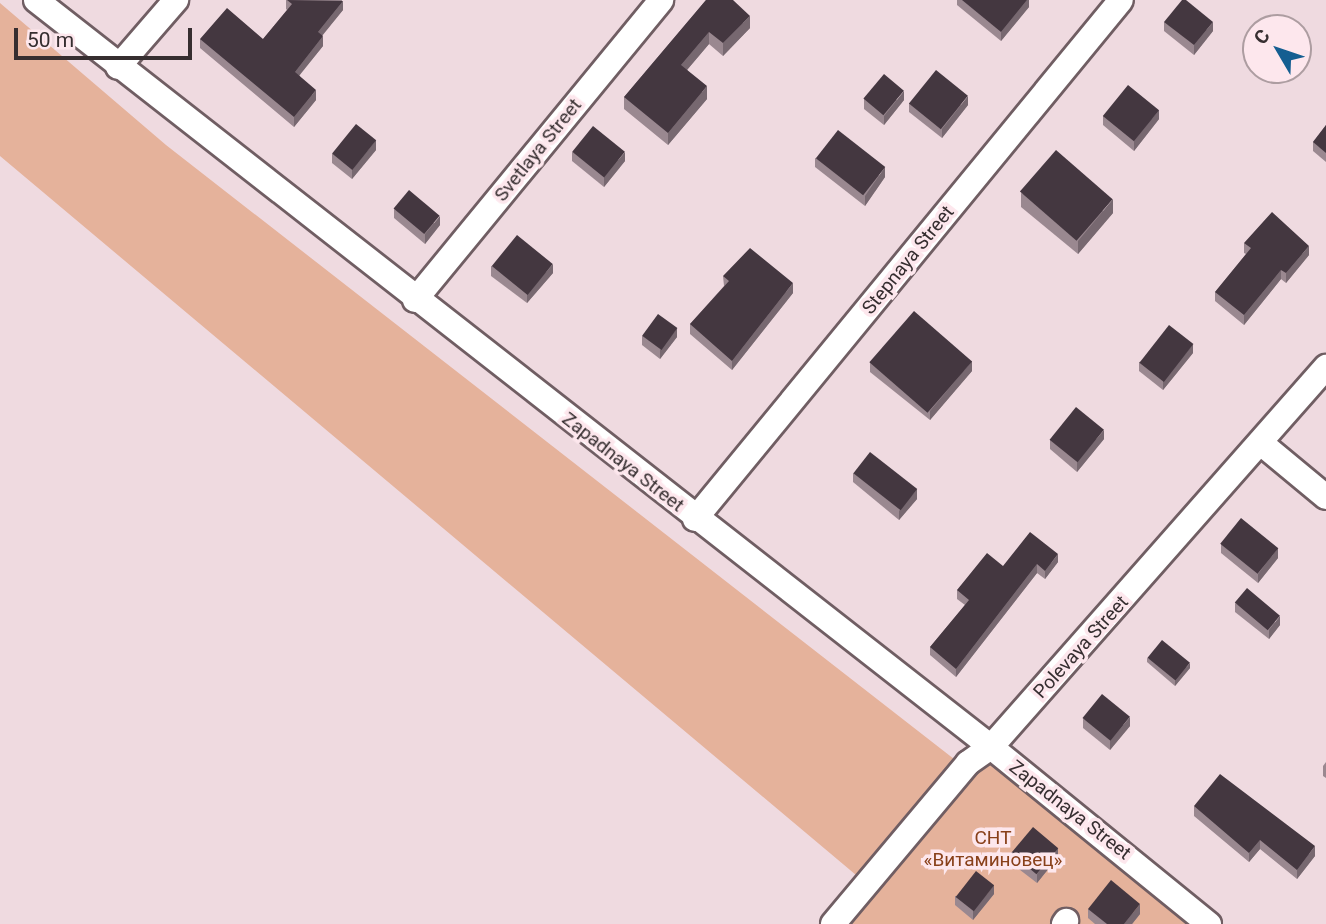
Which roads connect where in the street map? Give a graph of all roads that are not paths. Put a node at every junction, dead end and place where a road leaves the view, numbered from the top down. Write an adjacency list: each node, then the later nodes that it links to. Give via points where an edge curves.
1 (36, 0): 5 (street, Zapadnaya Street)
2 (176, 0): 5 (street)
3 (661, 0): 6 (street, Svetlaya Street)
4 (1121, 0): 10 (street, Stepnaya Street)
5 (118, 67): 6 (street, Zapadnaya Street)
6 (415, 300): 10 (street, Zapadnaya Street)
7 (1326, 367): 8 (street, Polevaya Street)
8 (1262, 444): 9 (street); 11 (street, Polevaya Street)
9 (1326, 497)
10 (695, 519): 11 (street, Zapadnaya Street)
11 (991, 747): 12 (street, Polevaya Street, via 968,763); 13 (street, Zapadnaya Street)
12 (833, 924)
13 (1209, 924)

